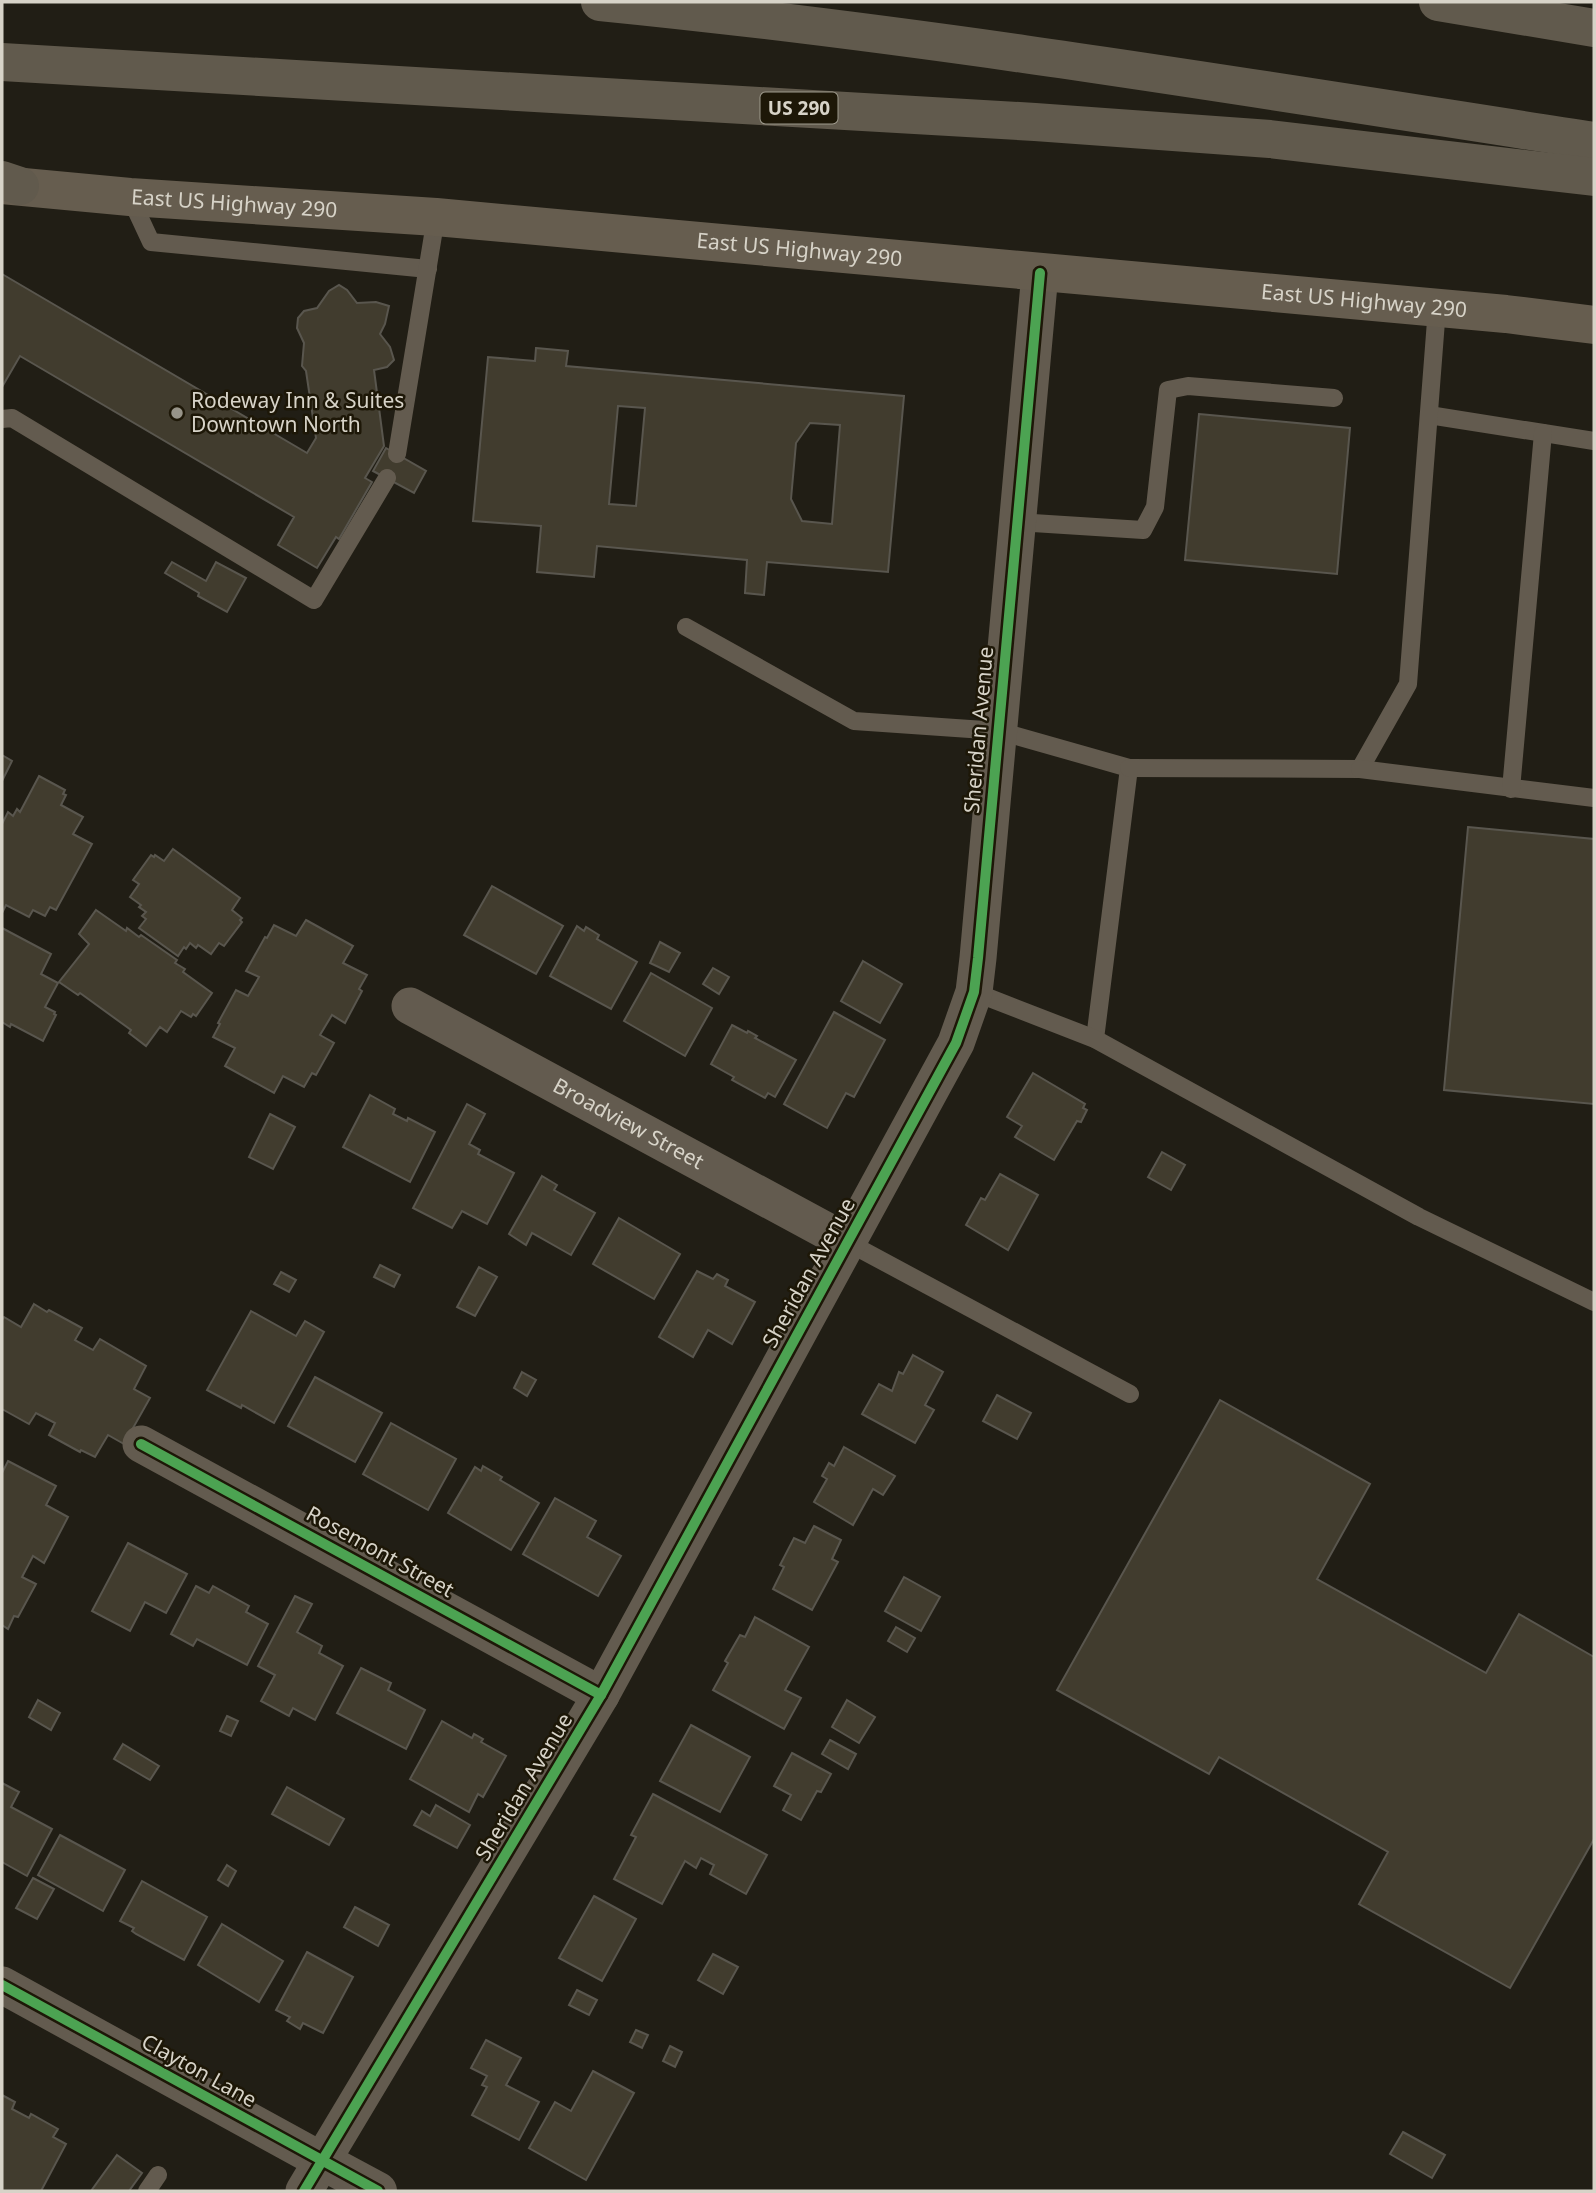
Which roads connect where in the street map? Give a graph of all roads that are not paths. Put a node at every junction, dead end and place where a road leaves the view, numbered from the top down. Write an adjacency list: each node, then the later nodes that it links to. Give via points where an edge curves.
1 (600, 2): 5 (highway, via 1025,54)
2 (1438, 2): 3 (highway)
3 (1594, 27)
4 (2, 62): 6 (highway, US 290, via 1007,120 1242,137)
5 (1594, 141)
6 (1594, 177)
7 (8, 184): 8 (main road, East US Highway 290)
8 (130, 197): 9 (main road, East US Highway 290); 10 (lane, via 150,242)
9 (436, 217): 10 (lane); 11 (main road, East US Highway 290)
10 (428, 269): 19 (lane)
11 (1040, 273): 12 (main road, East US Highway 290); 21 (street, Sheridan Avenue)
12 (1437, 308): 13 (main road, East US Highway 290); 15 (lane)
13 (1594, 325)
14 (1334, 398): 21 (lane, via 1188,386 1168,390 1155,508 1143,530)
15 (1429, 415): 17 (lane); 25 (lane, via 1408,684)
16 (2, 419): 20 (lane, via 12,418 314,600)
17 (1543, 433): 18 (lane); 26 (lane)
18 (1594, 440)
19 (397, 454)
20 (387, 478)
21 (1017, 522): 23 (street, Sheridan Avenue)
22 (686, 627): 23 (lane, via 854,721)
23 (999, 731): 24 (lane); 28 (street, Sheridan Avenue)
24 (1129, 768): 25 (lane); 30 (lane)
25 (1360, 769): 26 (lane)
26 (1511, 789): 27 (lane)
27 (1594, 798)
28 (974, 992): 30 (lane); 31 (street, Sheridan Avenue, via 956,1043)
29 (410, 1006): 31 (street, Broadview Street)
30 (1095, 1039): 32 (lane, via 1419,1217)
31 (847, 1242): 33 (lane); 35 (street, Sheridan Avenue)
32 (1594, 1302)
33 (1130, 1394)
34 (141, 1444): 35 (street, Rosemont Street)
35 (601, 1695): 38 (street, Sheridan Avenue)
36 (2, 1985): 38 (street, Clayton Lane)
37 (158, 2175): 39 (lane)
38 (314, 2176): 40 (street, Clayton Lane)
39 (147, 2191)
40 (378, 2191)

